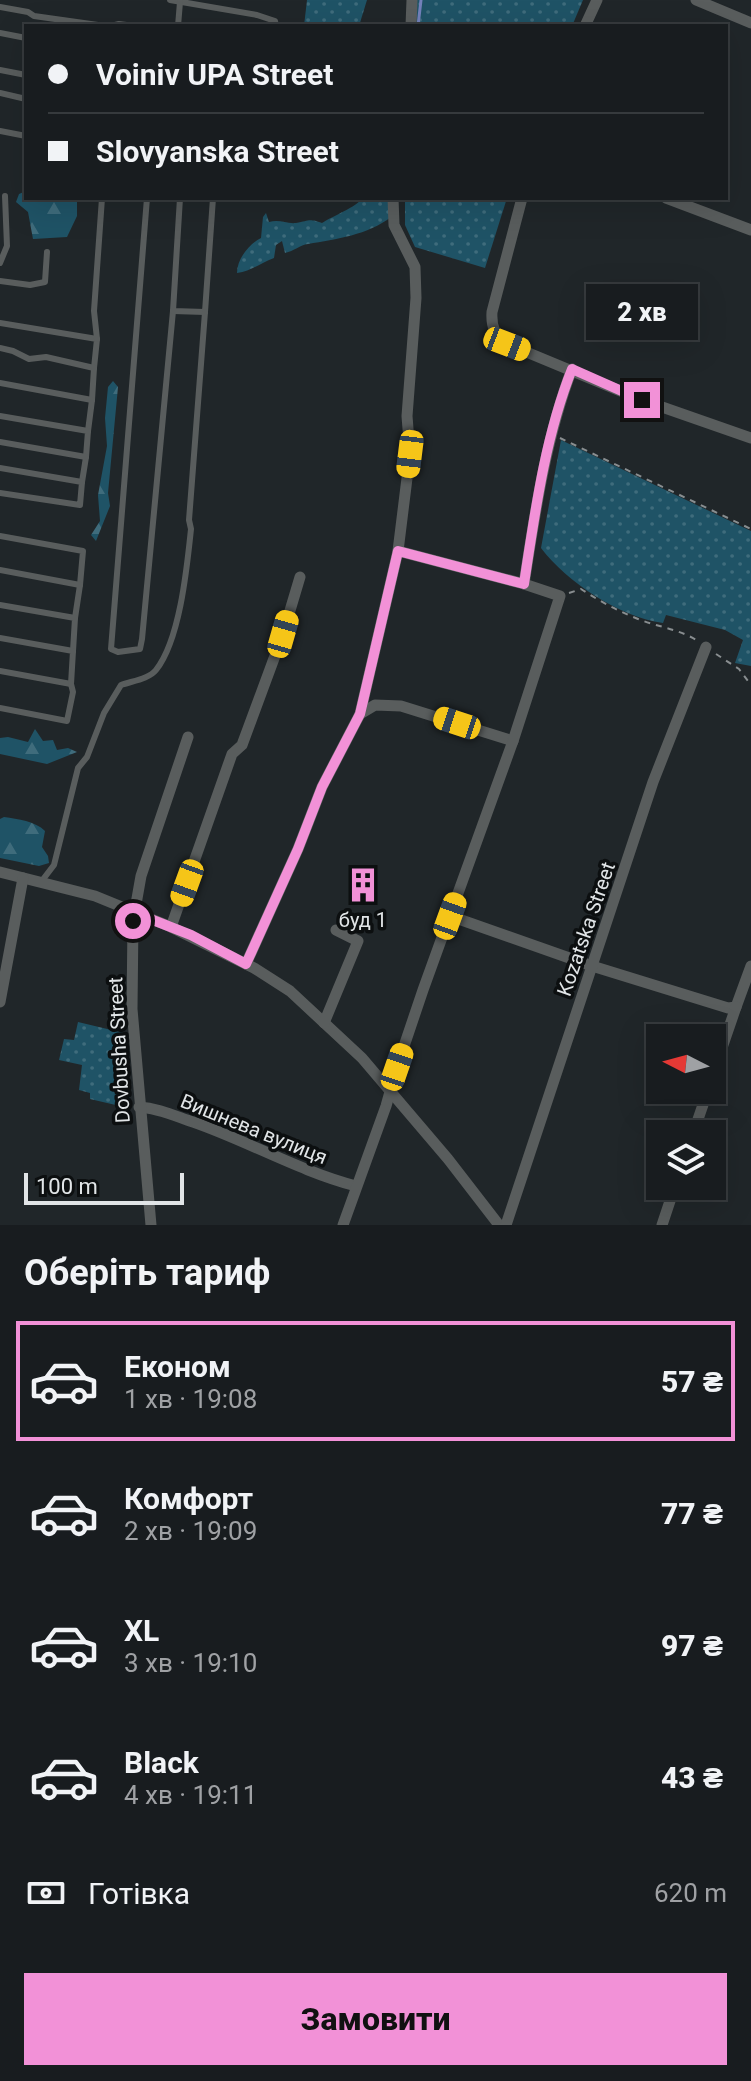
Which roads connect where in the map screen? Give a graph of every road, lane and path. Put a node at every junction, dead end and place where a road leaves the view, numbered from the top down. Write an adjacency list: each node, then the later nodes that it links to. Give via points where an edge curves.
1 (170, 0): 6 (lane)
2 (412, 0): 14 (street)
3 (597, 0): 15 (street)
4 (696, 0): 9 (street)
5 (708, 0): 9 (street)
6 (180, 2): 8 (lane); 11 (lane)
7 (0, 7): 10 (lane)
8 (249, 15): 12 (lane); 13 (lane)
9 (751, 20)
10 (93, 24)
11 (178, 24)
12 (247, 24)
13 (276, 24)
14 (411, 24)
15 (586, 24)
16 (0, 33): 17 (lane)
17 (24, 38)
18 (0, 70): 19 (lane)
19 (24, 75)
20 (0, 93): 21 (lane)
21 (24, 99)
22 (0, 131): 23 (lane)
23 (24, 136)
24 (5, 196): 34 (lane, via 7,246)
25 (102, 200): 39 (lane)
26 (147, 200): 36 (lane, via 111,649 118,652 140,649 142,639)
27 (180, 200): 36 (lane)
28 (213, 200): 37 (lane)
29 (393, 200): 56 (street, via 394,225 415,267 416,298 407,416 410,454)
30 (521, 200): 42 (street, via 491,325 507,344)
31 (671, 200): 32 (street)
32 (751, 230)
33 (47, 252): 35 (lane, via 45,282)
34 (0, 263)
35 (0, 281)
36 (173, 311): 37 (lane)
37 (205, 312): 76 (lane, via 180,616 156,671 121,685 104,713 78,768 54,865)
38 (0, 323): 39 (lane)
39 (97, 339): 41 (lane)
40 (0, 348): 41 (lane, via 29,359 46,357)
41 (94, 368): 44 (lane)
42 (572, 369): 47 (street); 48 (street)
43 (0, 383): 44 (lane)
44 (92, 400): 46 (lane)
45 (0, 416): 46 (lane)
46 (88, 431): 50 (lane)
47 (552, 434): 54 (path); 59 (street)
48 (751, 438)
49 (0, 442): 50 (lane)
50 (86, 457): 52 (lane)
51 (0, 468): 52 (lane)
52 (82, 482): 53 (lane, via 80,505)
53 (0, 493)
54 (751, 529)
55 (0, 536): 60 (lane, via 83,551)
56 (398, 551): 59 (street); 71 (street)
57 (0, 570): 60 (lane)
58 (300, 577): 79 (street)
59 (524, 584): 61 (street)
60 (80, 585): 63 (lane)
61 (560, 596): 65 (path, via 581,589); 73 (street)
62 (0, 605): 63 (lane)
63 (75, 618): 66 (lane)
64 (0, 638): 66 (lane)
65 (706, 647): 69 (path, via 739,669); 82 (street, Kozatska Street, via 653,782)
66 (73, 651): 68 (lane)
67 (0, 671): 68 (lane)
68 (71, 684): 70 (lane, via 67,721)
69 (751, 685)
70 (0, 708)
71 (360, 714): 73 (street, via 375,705 401,706); 81 (street, via 322,787)
72 (188, 737): 77 (street, Dovbusha Street, via 141,876)
73 (513, 741): 78 (street)
74 (0, 872): 75 (street)
75 (23, 878): 76 (street); 84 (street)
76 (41, 882): 77 (street)
77 (135, 913): 79 (street); 89 (street, Dovbusha Street, via 132,1009)
78 (450, 916): 82 (street); 88 (street)
79 (171, 927): 81 (street)
80 (336, 930): 86 (street, via 358,941)
81 (246, 964): 86 (street, via 290,991)
82 (592, 966): 85 (street); 95 (street, Kozatska Street)
83 (751, 966): 85 (street)
84 (0, 1002)
85 (736, 1007): 87 (street)
86 (324, 1023): 88 (street)
87 (726, 1036)
88 (390, 1090): 90 (street); 94 (street)
89 (139, 1107): 90 (street, Вишнева вулиця, via 213,1129); 92 (street, Dovbusha Street)
90 (356, 1186): 93 (street)
91 (670, 1200): 96 (street)
92 (151, 1225)
93 (343, 1225)
94 (499, 1225)
95 (506, 1225)
96 (662, 1225)

